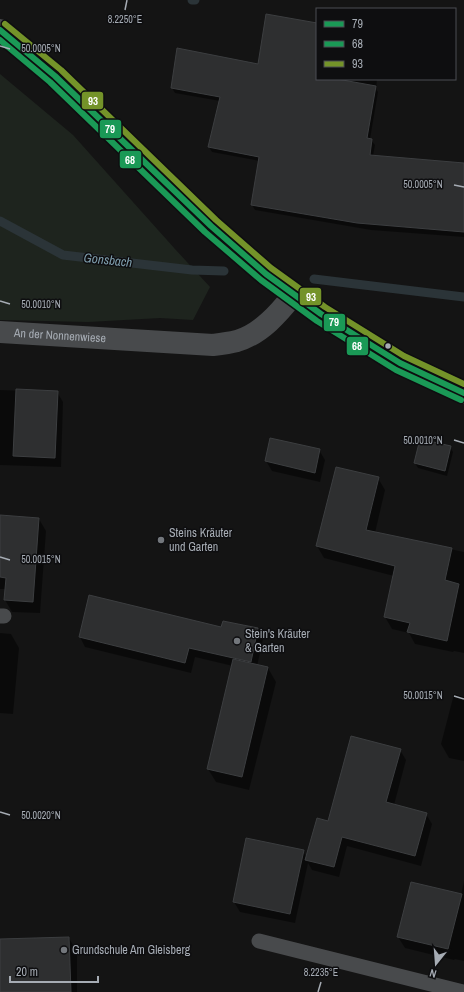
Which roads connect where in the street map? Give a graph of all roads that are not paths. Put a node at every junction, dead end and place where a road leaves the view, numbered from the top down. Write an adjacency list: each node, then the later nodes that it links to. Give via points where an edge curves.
1 (0, 30): 2 (main road, via 55,76 211,226 266,274)
2 (294, 294): 3 (street, An der Nonnenwiese, via 278,314 257,331 238,341 213,345); 4 (main road, via 321,314 400,363)
3 (0, 332)
4 (464, 393)
5 (259, 941): 6 (lane)
6 (463, 992)

